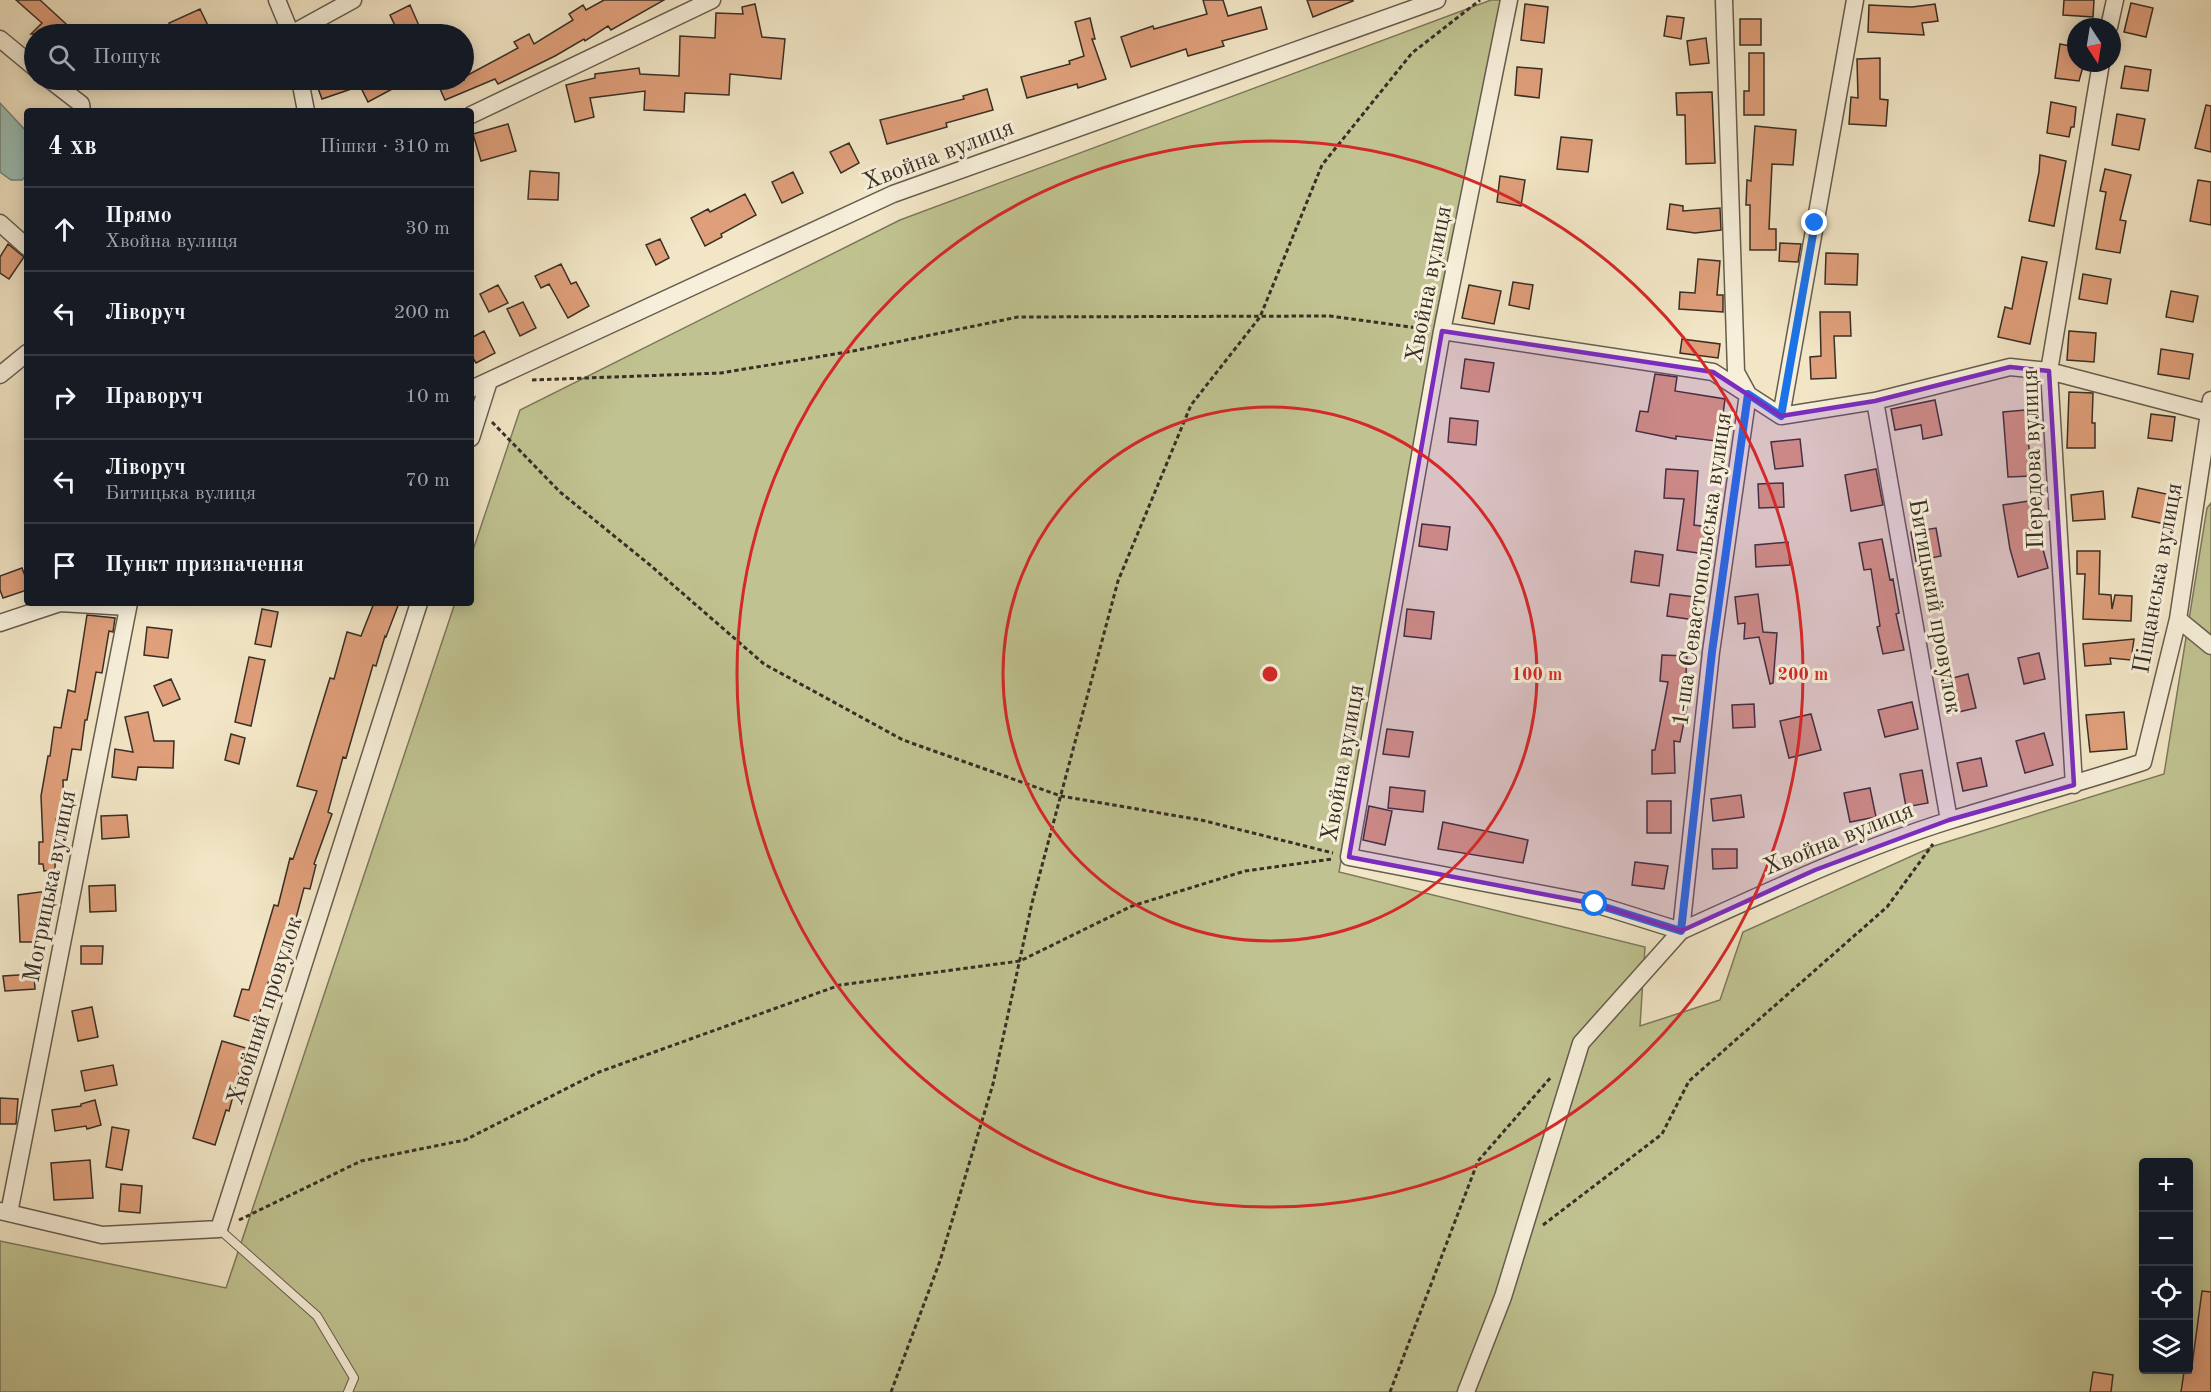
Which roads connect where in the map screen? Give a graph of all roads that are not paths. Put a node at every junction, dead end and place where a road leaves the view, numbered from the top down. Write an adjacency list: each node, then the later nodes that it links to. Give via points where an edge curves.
1 (277, 0): 10 (street)
2 (353, 0): 11 (street)
3 (712, 0): 19 (street)
4 (1437, 0): 26 (street, Хвойна вулиця, via 893,194)
5 (1509, 0): 22 (street, Хвойна вулиця)
6 (1724, 0): 28 (street, 1-ша Севастопольська вулиця, via 1736,372)
7 (1855, 0): 31 (street)
8 (2115, 0): 9 (street)
9 (2111, 18)
10 (287, 24)
11 (309, 24)
12 (0, 39): 13 (street)
13 (24, 59)
14 (2099, 72): 24 (street, Передова вулиця)
15 (63, 90): 17 (street)
16 (302, 90): 18 (street)
17 (84, 108)
18 (305, 108)
19 (474, 114)
20 (0, 223): 21 (street)
21 (24, 244)
22 (1442, 331): 28 (street, via 1713,372); 42 (street, Хвойна вулиця, via 1349,857 1595,904)
23 (24, 355): 25 (street)
24 (2049, 371): 29 (street, via 2010,367); 30 (street); 40 (street, Передова вулиця)
25 (0, 375)
26 (489, 381): 27 (street, Хвойна вулиця); 32 (street)
27 (474, 388)
28 (1748, 394): 31 (street); 42 (street, 1-ша Севастопольська вулиця, via 1712,652)
29 (1875, 401): 31 (street); 41 (street, Битицький провулок)
30 (2210, 408): 36 (street, Піщанська вулиця)
31 (1781, 416)
32 (474, 428)
33 (51, 606): 37 (street)
34 (129, 606): 43 (street, Могрицька вулиця)
35 (417, 606): 44 (street, Хвойний провулок)
36 (2178, 619): 38 (street); 39 (street, Піщанська вулиця)
37 (0, 623)
38 (2211, 646)
39 (2144, 762): 40 (street, Хвойна вулиця)
40 (2074, 785): 41 (street, Хвойна вулиця)
41 (1949, 820): 42 (street, Хвойна вулиця, via 1815,870)
42 (1681, 931): 46 (street, via 1581,1043 1503,1297)
43 (3, 1215): 44 (street, via 102,1235)
44 (219, 1229): 45 (lane, via 317,1316 354,1378)
45 (348, 1392)
46 (1466, 1392)

